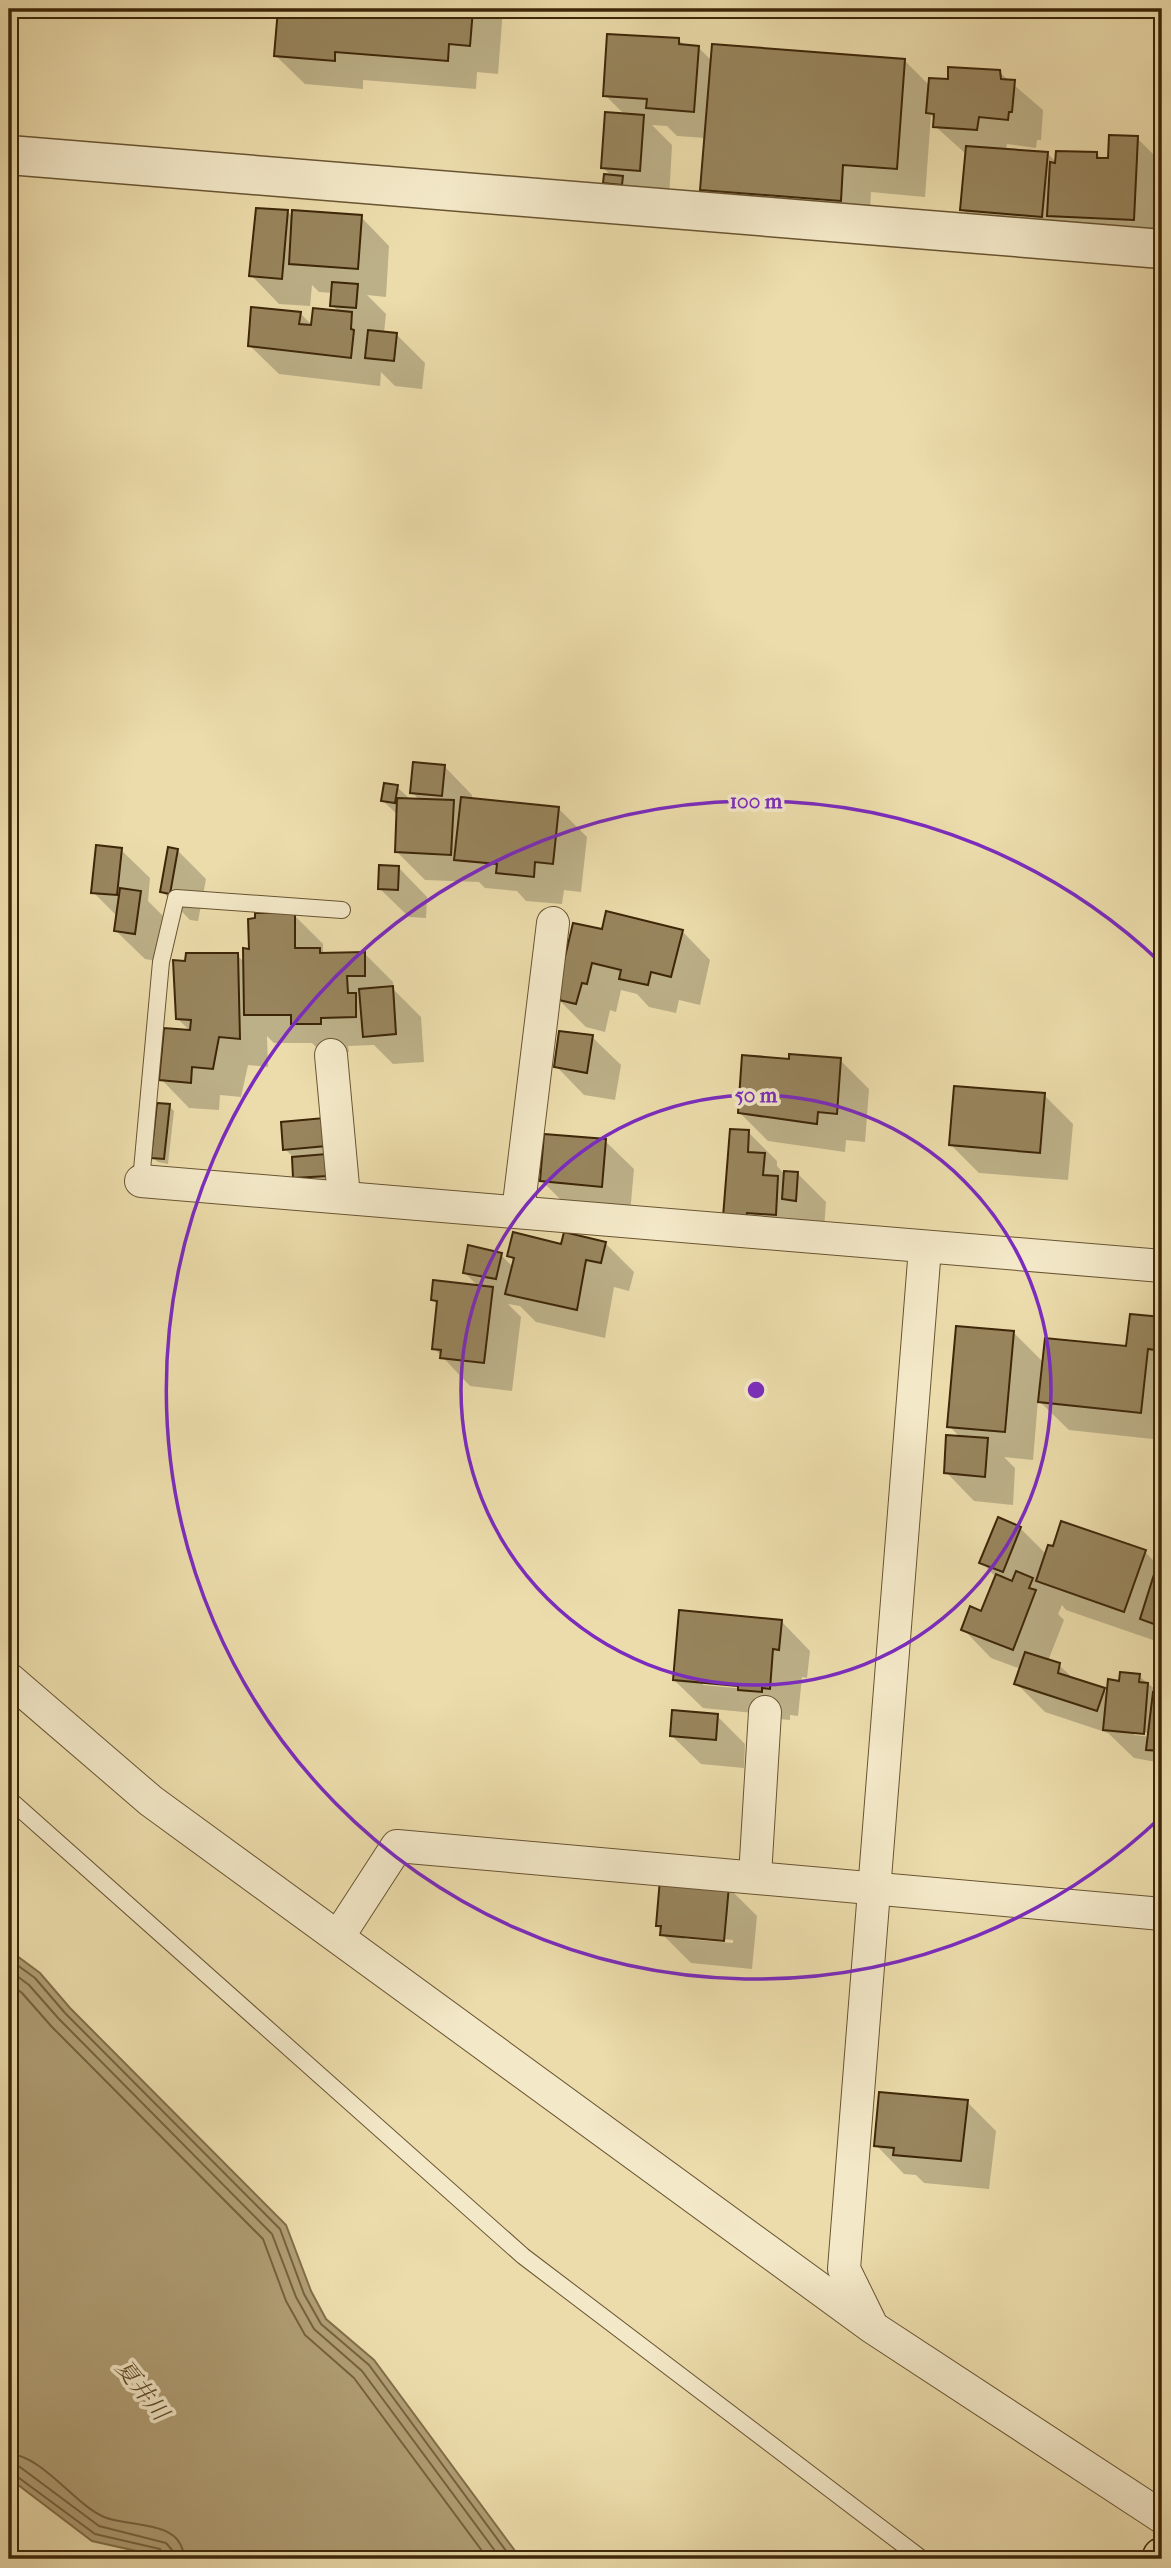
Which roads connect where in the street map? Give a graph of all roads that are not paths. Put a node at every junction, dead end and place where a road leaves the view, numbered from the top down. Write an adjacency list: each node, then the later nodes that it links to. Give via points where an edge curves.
1 (9, 155): 2 (street)
2 (1162, 249)
3 (342, 910): 6 (lane, via 176,898 161,962)
4 (553, 923): 8 (street)
5 (331, 1055): 7 (street)
6 (141, 1181): 7 (street)
7 (344, 1197): 8 (street)
8 (518, 1212): 9 (street)
9 (925, 1248): 10 (street); 15 (street)
10 (1162, 1266)
11 (9, 1679): 17 (street, via 151,1801)
12 (765, 1712): 14 (street)
13 (9, 1798): 20 (lane, via 523,2256)
14 (755, 1876): 15 (street); 17 (street, via 397,1846)
15 (874, 1886): 16 (street); 18 (street, via 844,2269)
16 (1162, 1914)
17 (338, 1937): 18 (street)
18 (872, 2327): 19 (street)
19 (1162, 2517)
20 (922, 2559)

